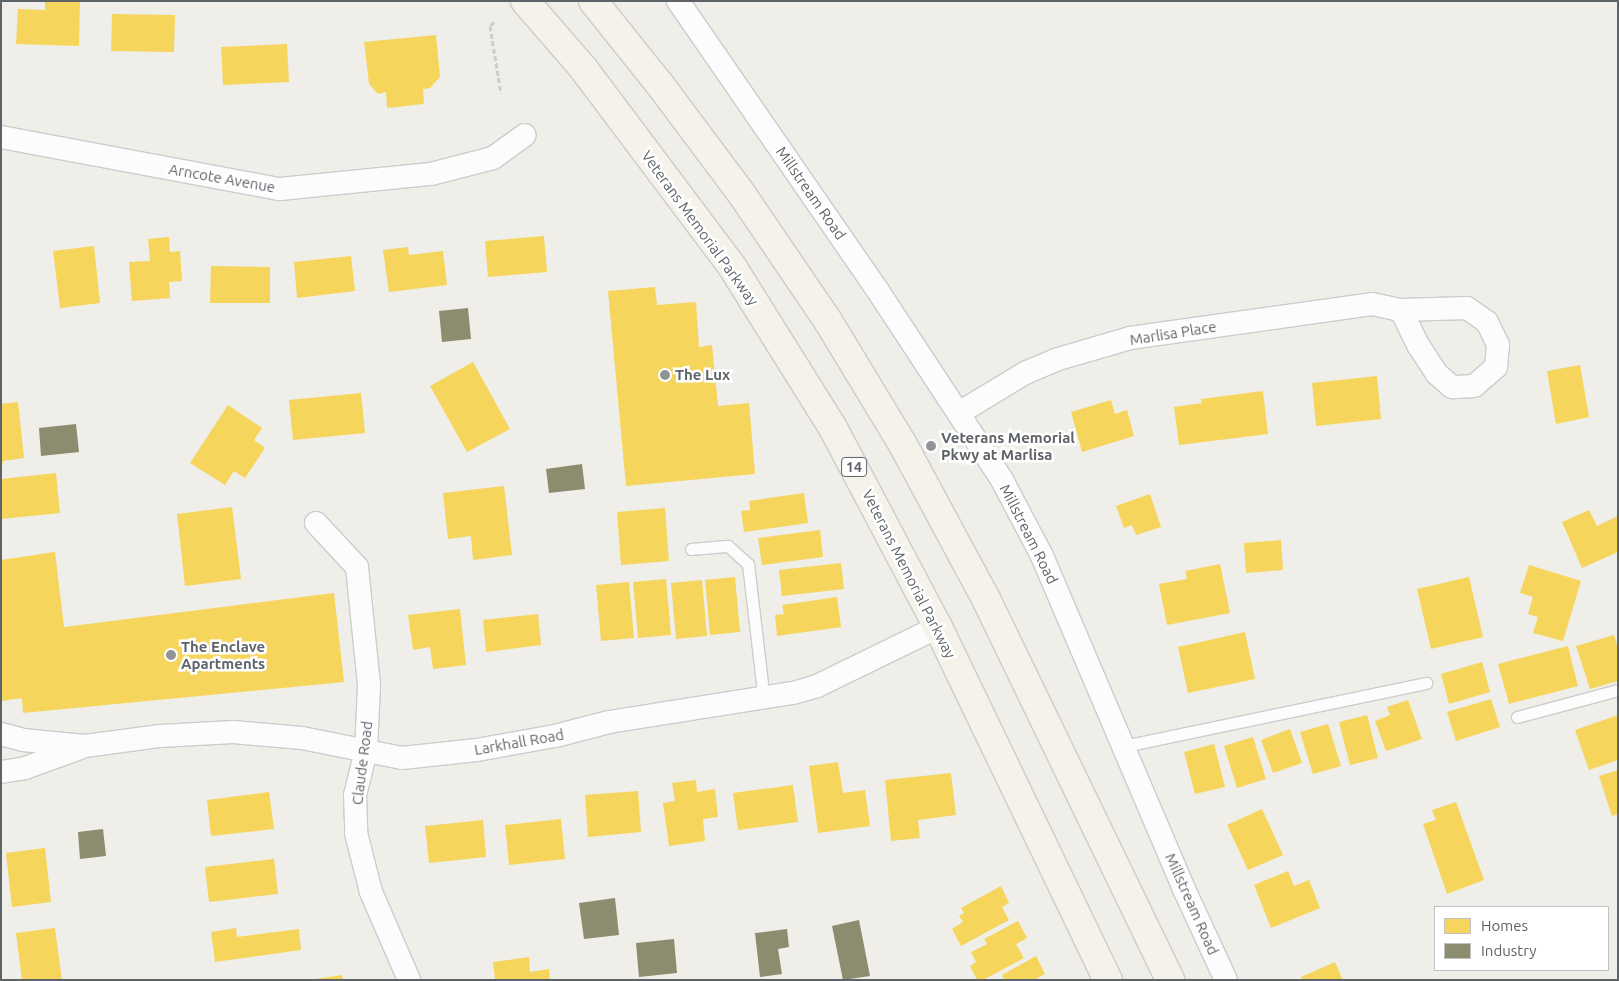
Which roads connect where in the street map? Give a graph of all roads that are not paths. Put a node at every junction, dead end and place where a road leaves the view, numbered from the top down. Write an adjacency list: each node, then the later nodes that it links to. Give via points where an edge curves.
1 (525, 1): 10 (main road, Veterans Memorial Parkway / 14, via 583,68 733,268 833,428)
2 (593, 1): 22 (main road, via 741,193 828,321 902,443 987,601)
3 (678, 1): 7 (street, Millstream Road)
4 (525, 134): 5 (street, Arncote Avenue, via 493,158 431,174 280,189)
5 (1, 137)
6 (1401, 310): 6 (street, Marlisa Place, via 1437,374 1452,386 1474,386 1496,367 1498,345 1487,322 1467,308); 7 (street, Marlisa Place, via 1372,304 1130,338 1055,360 1025,373)
7 (960, 413): 17 (street, Millstream Road, via 1002,480 1042,556)
8 (316, 523): 18 (street, Claude Road, via 357,567 369,685)
9 (691, 549): 13 (lane, via 728,546 748,564)
10 (938, 627): 13 (street, Larkhall Road, via 817,686); 21 (main road, Veterans Memorial Parkway / 14)
11 (1426, 683): 17 (lane)
12 (1618, 690): 14 (lane)
13 (764, 700): 18 (street, Larkhall Road, via 609,722 477,750 402,758)
14 (1517, 717)
15 (1, 734): 16 (street, Larkhall Road, via 23,740)
16 (85, 746): 18 (street, Larkhall Road, via 160,736 233,732 302,738); 19 (street, Larkhall Road, via 25,768)
17 (1124, 746): 23 (street, Millstream Road)
18 (366, 751): 20 (street, Claude Road, via 355,795 356,833 371,892)
19 (1, 772)
20 (409, 980)
21 (1108, 980)
22 (1170, 980)
23 (1226, 980)

